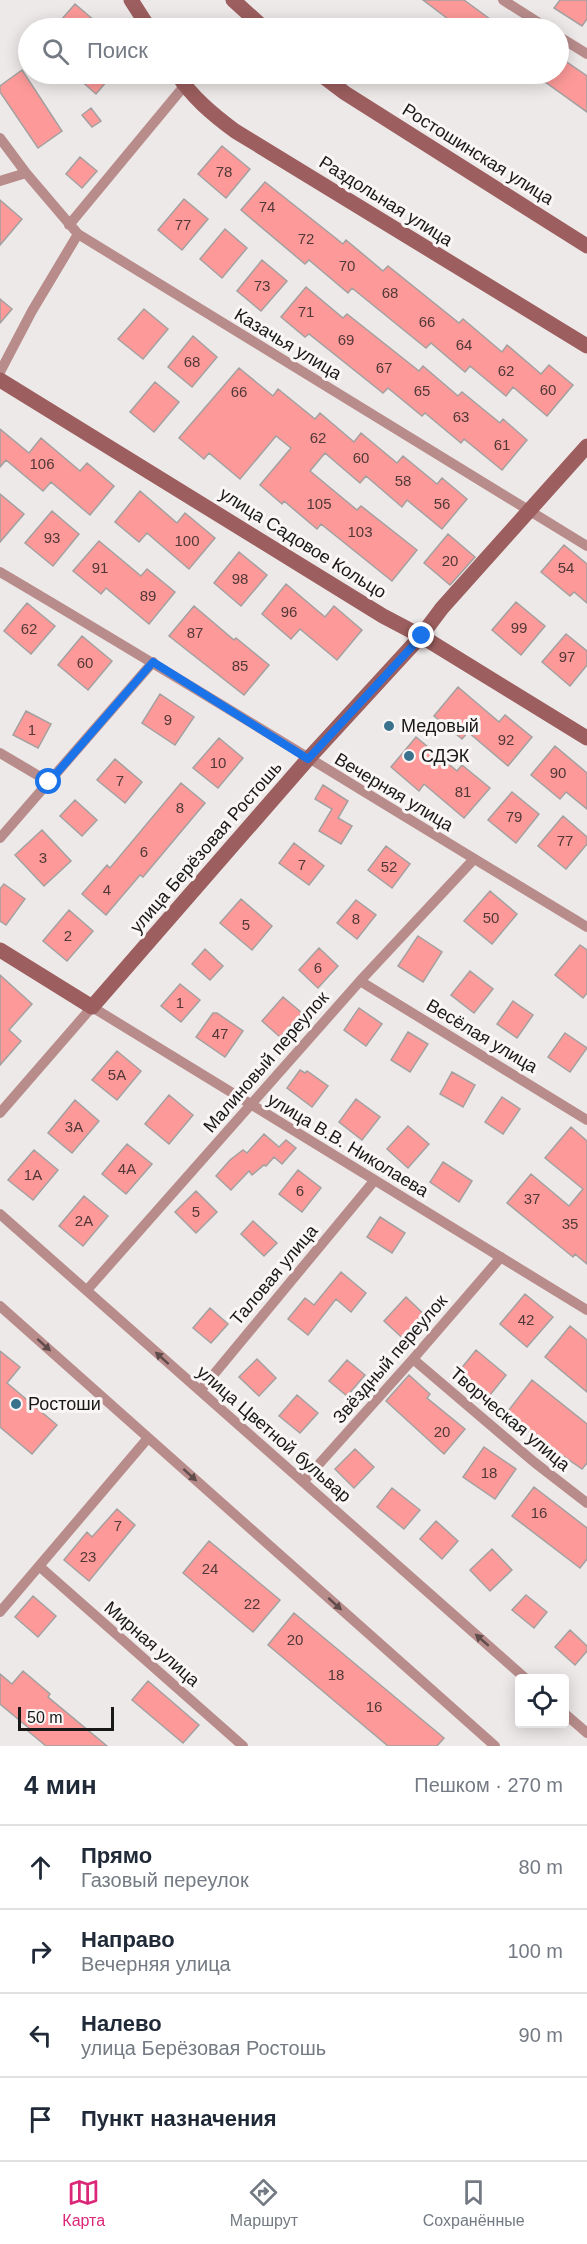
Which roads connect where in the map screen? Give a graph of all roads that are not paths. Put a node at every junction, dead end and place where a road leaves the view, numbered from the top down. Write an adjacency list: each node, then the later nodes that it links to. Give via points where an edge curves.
1 (131, 0): 4 (street)
2 (233, 0): 5 (street)
3 (503, 0): 6 (street)
4 (143, 18)
5 (253, 18)
6 (531, 18)
7 (569, 43): 8 (street)
8 (587, 54)
9 (178, 84): 15 (street)
10 (185, 84): 18 (street, Раздольная улица, via 209,111 235,131)
11 (335, 84): 17 (street, Ростошинская улица)
12 (0, 138): 13 (street, Казачья улица)
13 (26, 173): 14 (street); 15 (street, Казачья улица)
14 (0, 181)
15 (69, 225): 16 (street, Казачья улица)
16 (78, 234): 19 (street); 22 (street, Казачья улица)
17 (587, 246)
18 (587, 346)
19 (0, 372)
20 (0, 380): 25 (street, улица Садовое Кольцо)
21 (587, 446): 22 (street, улица Берёзовая Ростошь)
22 (529, 510): 23 (street, Казачья улица); 25 (street, улица Берёзовая Ростошь)
23 (587, 546)
24 (0, 572): 26 (street, Вечерняя улица)
25 (422, 636): 27 (street, улица Садовое Кольцо); 29 (street, улица Берёзовая Ростошь)
26 (153, 662): 29 (street, Вечерняя улица); 30 (street)
27 (587, 738)
28 (0, 753): 30 (street)
29 (308, 759): 32 (street, Вечерняя улица); 36 (street, улица Берёзовая Ростошь)
30 (49, 782): 31 (street)
31 (0, 838)
32 (474, 859): 33 (street, Вечерняя улица); 35 (street, Малиновый переулок)
33 (587, 927)
34 (0, 950): 36 (street)
35 (360, 981): 37 (street, Малиновый переулок); 39 (street, Весёлая улица)
36 (92, 1008): 37 (street, улица В.В. Николаева); 38 (street, улица Берёзовая Ростошь)
37 (251, 1105): 40 (street, улица В.В. Николаева); 43 (street, Малиновый переулок)
38 (0, 1113)
39 (587, 1120)
40 (374, 1181): 42 (street, улица В.В. Николаева); 47 (street, Таловая улица)
41 (0, 1214): 43 (street, улица Цветной бульвар)
42 (501, 1257): 45 (street, улица В.В. Николаева); 46 (street, Звёздный переулок)
43 (87, 1290): 47 (street, улица Цветной бульвар, one-way to 43)
44 (0, 1306): 48 (street, one-way to 48)
45 (587, 1310)
46 (413, 1359): 49 (street, Звёздный переулок); 50 (street, Творческая улица)
47 (200, 1391): 49 (street, улица Цветной бульвар)
48 (148, 1438): 51 (street); 57 (street, one-way to 57)
49 (303, 1482): 53 (street, улица Цветной бульвар, one-way to 49)
50 (587, 1503)
51 (39, 1566): 52 (street); 56 (street, Мирная улица)
52 (0, 1612)
53 (520, 1674)
54 (569, 1717): 55 (street)
55 (587, 1733)
56 (243, 1746)
57 (495, 1746)

